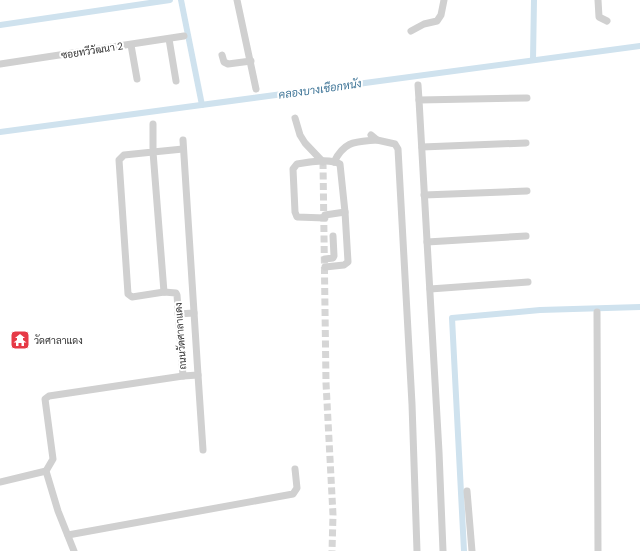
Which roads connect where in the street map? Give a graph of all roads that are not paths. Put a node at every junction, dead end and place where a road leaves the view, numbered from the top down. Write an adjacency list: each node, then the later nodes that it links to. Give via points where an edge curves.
1 (237, 0): 10 (street)
2 (444, 0): 5 (street, via 441,14 436,20)
3 (598, 0): 4 (street, via 599,17)
4 (607, 21)
5 (411, 31)
6 (184, 36): 7 (street, ซอยทวีวัฒนา 2)
7 (169, 39): 8 (street, ซอยทวีวัฒนา 2); 13 (street)
8 (131, 44): 11 (street, ซอยทวีวัฒนา 2); 12 (street)
9 (222, 55): 10 (street, via 224,62 228,64)
10 (251, 61): 15 (street)
11 (0, 64)
12 (137, 79)
13 (176, 81)
14 (418, 85): 17 (street)
15 (256, 89)
16 (527, 98): 17 (street)
17 (420, 100): 24 (street)
18 (295, 118): 27 (street, via 305,143)
19 (153, 124): 26 (street)
20 (371, 135): 22 (street)
21 (182, 140): 25 (street)
22 (378, 140): 28 (street, via 353,142 340,151); 50 (street, via 396,144 398,148)
23 (526, 143): 24 (street)
24 (422, 147): 30 (street)
25 (183, 149): 26 (street); 39 (street)
26 (153, 152): 37 (street); 37 (street, ถนนวัดศาลาแดง, via 124,155 119,160 126,278 128,294 132,297)
27 (323, 162): 28 (street); 31 (street, via 297,164 294,167 297,217)
28 (334, 162): 31 (street, via 341,166)
29 (527, 191): 30 (street)
30 (424, 195): 34 (street)
31 (345, 212): 32 (street, via 348,262 344,265 325,263 334,256)
32 (333, 236)
33 (526, 236): 34 (street)
34 (427, 242): 36 (street)
35 (528, 282): 36 (street)
36 (430, 288): 51 (street)
37 (164, 292): 40 (street, ถนนวัดศาลาแดง, via 176,293)
38 (596, 312): 53 (street)
39 (194, 313): 40 (street); 41 (street)
40 (178, 314): 42 (street, ถนนวัดศาลาแดง)
41 (198, 375): 42 (street); 43 (street)
42 (183, 376): 45 (street, ถนนวัดศาลาแดง, via 48,396 45,404 52,459)
43 (204, 450)
44 (295, 469): 48 (street, via 297,488 293,494)
45 (46, 471): 46 (street); 48 (street)
46 (0, 482)
47 (467, 491): 52 (street)
48 (68, 535): 49 (street)
49 (74, 551)
50 (417, 551)
51 (443, 551)
52 (472, 551)
53 (598, 551)

